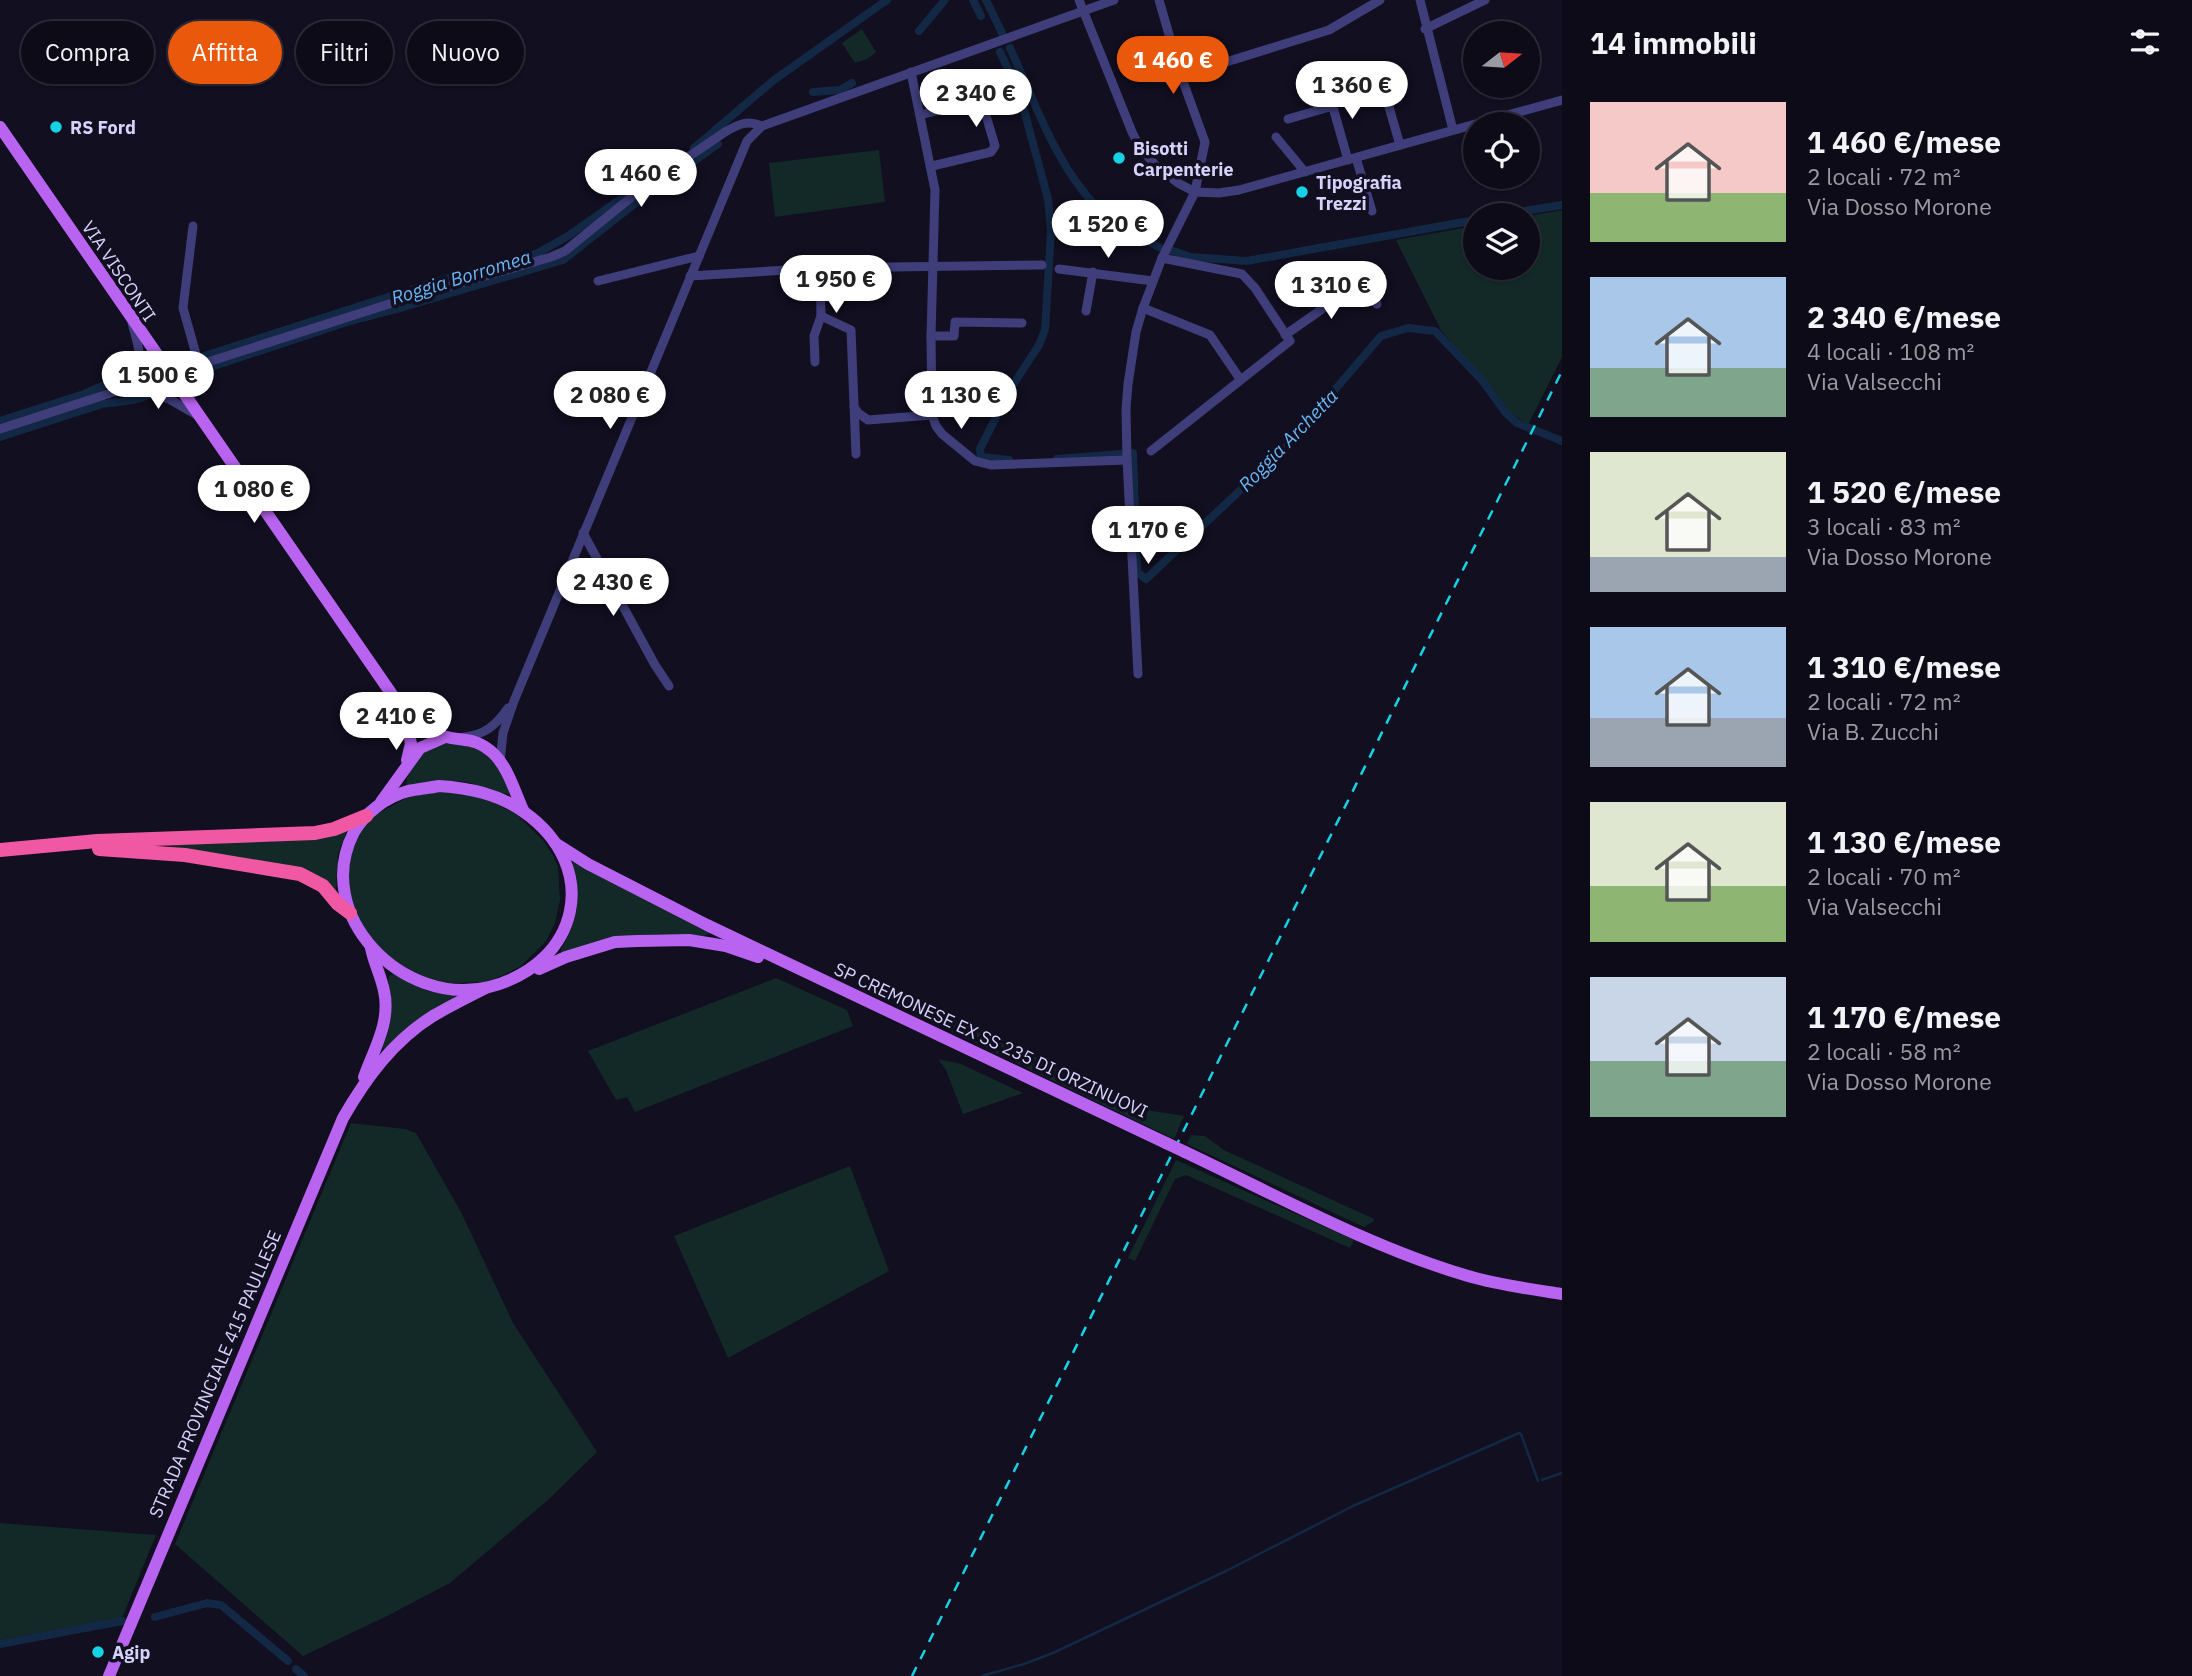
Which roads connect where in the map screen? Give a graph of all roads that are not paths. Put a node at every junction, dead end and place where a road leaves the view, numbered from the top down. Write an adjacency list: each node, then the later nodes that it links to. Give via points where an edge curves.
1 (1079, 0): 7 (street)
2 (1114, 0): 7 (street)
3 (1159, 0): 11 (street)
4 (1380, 0): 11 (street, via 1329,30)
5 (1420, 0): 8 (street)
6 (1485, 0): 8 (street)
7 (1083, 11): 10 (street); 25 (street, via 1139,146 1156,166)
8 (1425, 29): 19 (street)
9 (1378, 69): 21 (street)
10 (911, 72): 15 (street); 17 (street)
11 (1181, 76): 25 (street, via 1205,142)
12 (1328, 90): 14 (street)
13 (1562, 100): 19 (street)
14 (1333, 106): 16 (street); 22 (street)
15 (920, 116): 23 (street); 23 (street, via 982,102 995,146 991,152)
16 (1288, 119)
17 (762, 125): 28 (street, via 747,141); 47 (street, via 753,121 724,132 551,257)
18 (0, 127): 42 (main road, VIA VISCONTI)
19 (1453, 130): 21 (street)
20 (1276, 137): 24 (street)
21 (1400, 145): 22 (street)
22 (1352, 159): 24 (street); 26 (street)
23 (932, 166): 30 (street)
24 (1305, 172): 25 (street, via 1239,190)
25 (1195, 192): 29 (street)
26 (1372, 211)
27 (193, 226): 47 (street, via 183,308)
28 (699, 256): 35 (street); 36 (street)
29 (1162, 258): 37 (street); 44 (street, via 1242,274)
30 (933, 265): 31 (street); 32 (street); 45 (street)
31 (1042, 265)
32 (820, 268): 35 (street); 41 (street)
33 (1059, 269): 34 (street)
34 (1093, 272): 37 (street); 40 (street)
35 (690, 276): 61 (street)
36 (598, 281)
37 (1153, 281): 39 (street)
38 (1377, 304): 44 (street, via 1361,282)
39 (1143, 308): 50 (street, via 1210,335); 60 (street, via 1128,384)
40 (1086, 311)
41 (821, 316): 46 (street, via 814,337); 54 (street, via 851,330)
42 (132, 321): 48 (main road, VIA VISCONTI); 51 (street, via 140,353)
43 (1022, 323): 45 (street, via 955,322 954,336)
44 (1285, 335): 50 (street, via 1290,341)
45 (931, 336): 55 (street)
46 (815, 362)
47 (199, 365): 49 (street)
48 (166, 370): 51 (street); 53 (street); 56 (main road, VIA VISCONTI)
49 (180, 371)
50 (1240, 379): 58 (street)
51 (130, 380): 52 (street)
52 (120, 390): 53 (street); 57 (street)
53 (147, 392): 56 (street)
54 (853, 406): 55 (street, via 868,421); 59 (street)
55 (932, 415): 60 (street, via 942,434 975,461 991,465)
56 (200, 417): 65 (main road, VIA VISCONTI)
57 (0, 429)
58 (1151, 451)
59 (856, 454)
60 (1127, 454): 62 (street)
61 (583, 533): 63 (street); 64 (street)
62 (1138, 674)
63 (669, 686)
64 (514, 701): 67 (street, via 491,728); 68 (street, via 503,733)
65 (402, 709): 66 (main road); 69 (main road, via 411,743)
66 (445, 737): 67 (main road); 69 (main road, via 420,748)
67 (463, 737): 68 (main road, via 486,748)
68 (500, 762): 71 (main road)
69 (400, 774): 70 (main road)
70 (379, 805): 71 (main road, via 407,791 439,786 489,794); 72 (main road)
71 (524, 812): 73 (main road)
72 (366, 816): 74 (highway, via 314,833); 76 (main road, via 343,859 343,894)
73 (555, 843): 78 (main road, via 588,864); 79 (main road, via 570,881 571,907 553,949)
74 (24, 848): 75 (highway); 76 (highway, via 185,855 300,874 323,886)
75 (0, 850)
76 (350, 913): 77 (main road)
77 (371, 947): 80 (main road, via 383,960 429,985); 81 (main road, STRADA PROVINCIALE 415 PAULLESE, via 386,1008 381,1036)
78 (800, 969): 79 (main road, via 726,946 666,940 615,942); 82 (main road, SP CREMONESE EX SS 235 DI ORZINUOVI, bridge, via 1398,1252 1498,1284)
79 (528, 972): 80 (main road)
80 (486, 988): 81 (main road, STRADA PROVINCIALE 415 PAULLESE, via 419,1025)
81 (360, 1088): 83 (main road, STRADA PROVINCIALE 415 PAULLESE, via 343,1118)
82 (1562, 1294)
83 (109, 1676)

